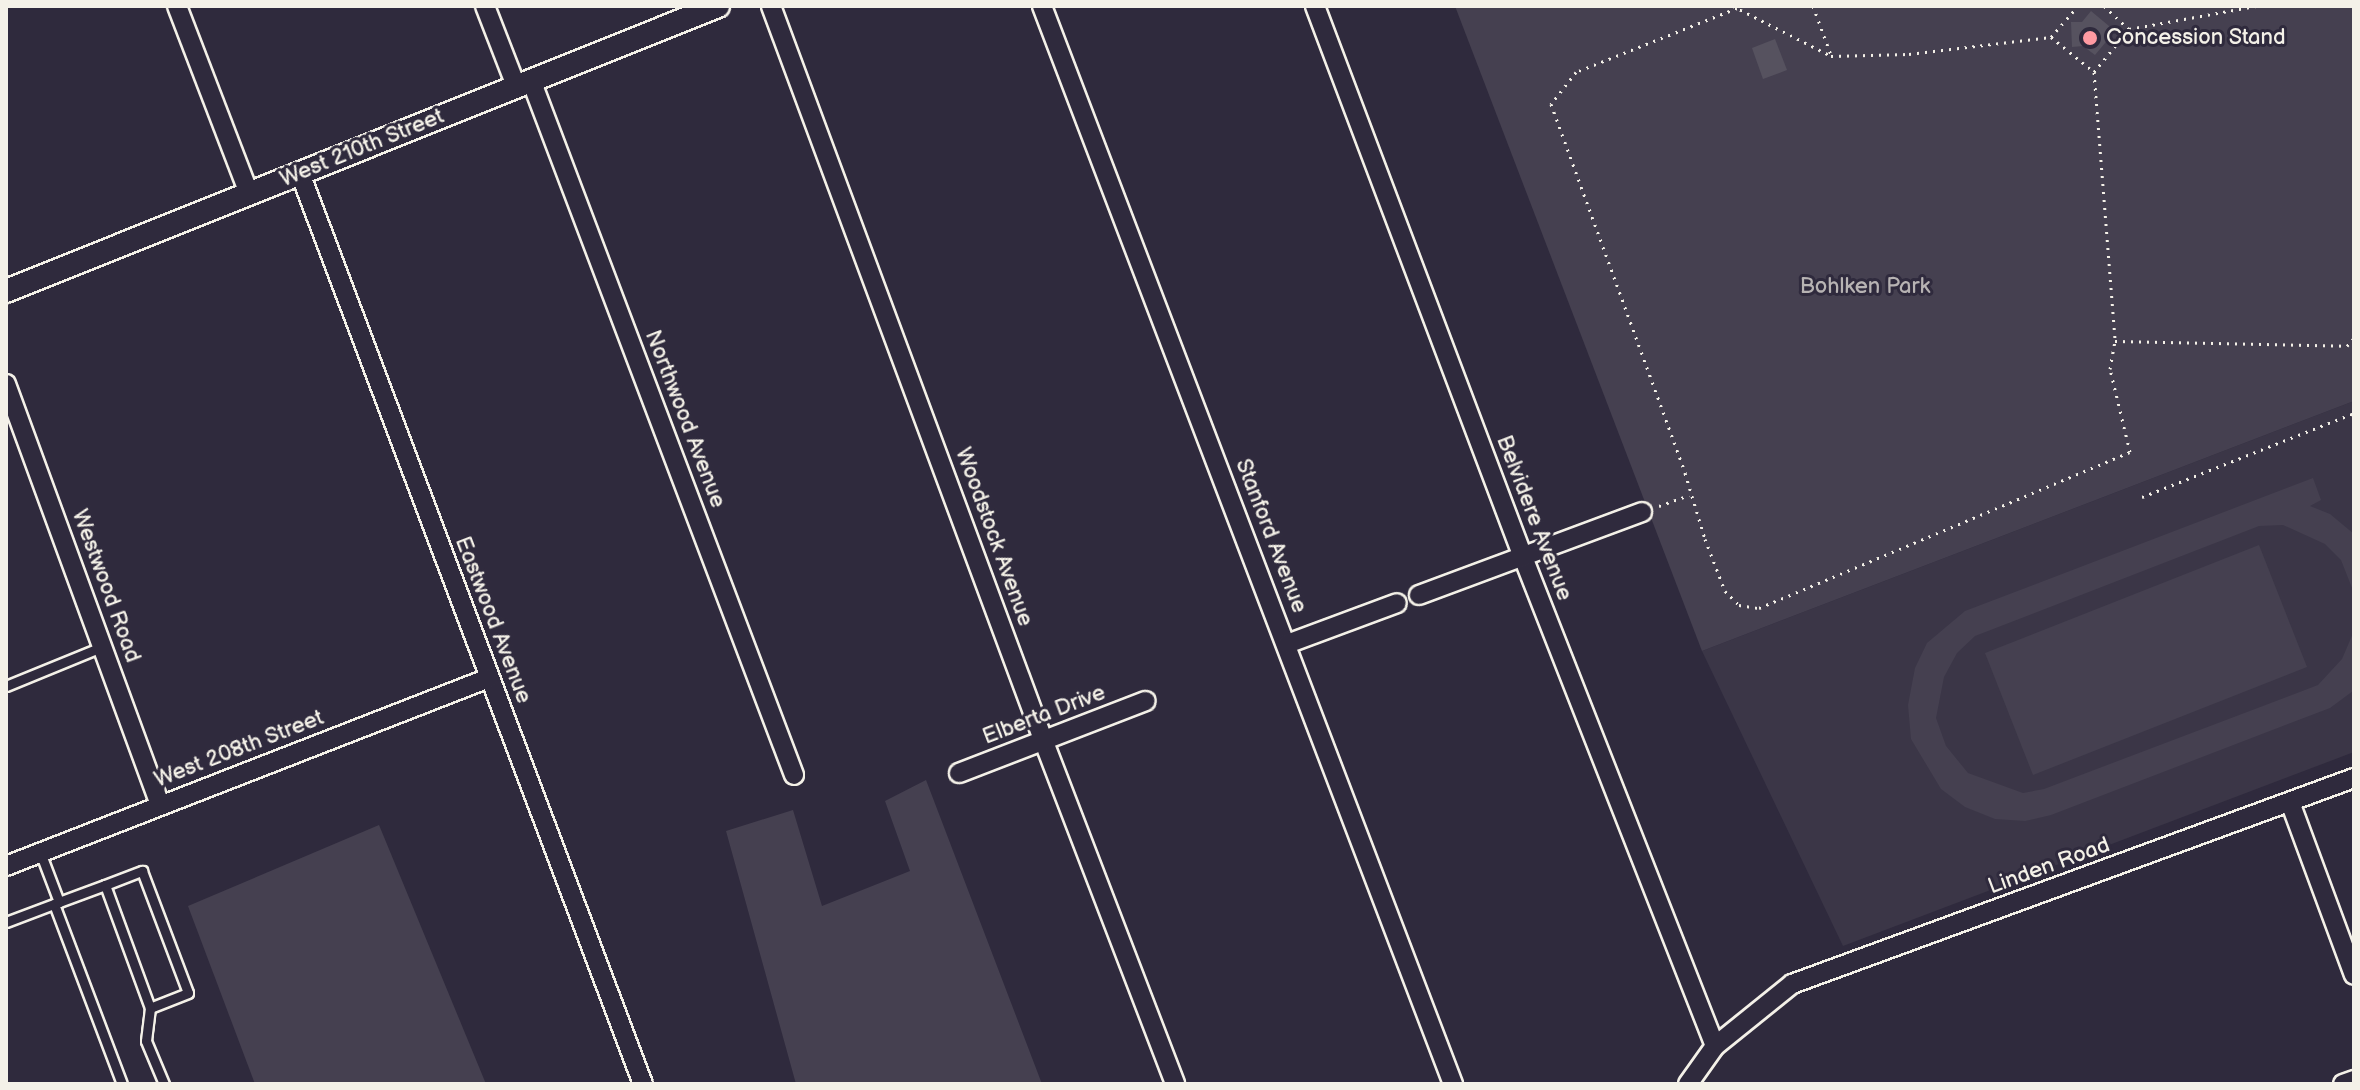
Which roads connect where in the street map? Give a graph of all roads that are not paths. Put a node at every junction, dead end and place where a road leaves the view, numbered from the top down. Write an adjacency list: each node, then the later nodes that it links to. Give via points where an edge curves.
1 (177, 6): 9 (street)
2 (485, 6): 7 (street, Northwood Avenue)
3 (718, 6): 7 (street, West 210th Street)
4 (771, 6): 21 (street, Woodstock Avenue)
5 (1042, 6): 16 (street, Stanford Avenue)
6 (1315, 6): 13 (street, Belvidere Avenue)
7 (523, 83): 8 (street, West 210th Street); 23 (street, Northwood Avenue)
8 (300, 173): 9 (street, West 210th Street); 18 (street, Eastwood Avenue)
9 (249, 194): 10 (street, West 210th Street)
10 (6, 291)
11 (6, 384): 17 (street, Westwood Road)
12 (1642, 512): 13 (street)
13 (1523, 557): 14 (street); 34 (street, Belvidere Avenue)
14 (1419, 595)
15 (1397, 603): 16 (street)
16 (1287, 644): 40 (street, Stanford Avenue)
17 (104, 646): 19 (lane); 26 (street, Westwood Road)
18 (489, 678): 26 (street, West 208th Street); 38 (street, Eastwood Avenue)
19 (6, 686)
20 (1146, 701): 21 (street, Elberta Drive)
21 (1044, 742): 22 (street, Elberta Drive); 39 (street, Woodstock Avenue)
22 (959, 773)
23 (794, 775)
24 (2354, 778): 25 (street, Linden Road)
25 (2290, 802): 32 (street); 34 (street, Linden Road, via 1792,984)
26 (160, 805): 27 (street, West 208th Street)
27 (40, 852): 28 (street, West 208th Street); 30 (lane)
28 (6, 866)
29 (105, 885): 30 (lane); 33 (lane); 33 (lane, via 142,871 188,993)
30 (56, 903): 31 (lane); 36 (lane)
31 (6, 922)
32 (2354, 975)
33 (150, 1008): 37 (lane, via 146,1041)
34 (1715, 1046): 41 (street, Linden Road)
35 (2354, 1080): 42 (street)
36 (122, 1084)
37 (164, 1084)
38 (643, 1084)
39 (1175, 1084)
40 (1453, 1084)
41 (1688, 1084)
42 (2343, 1084)

